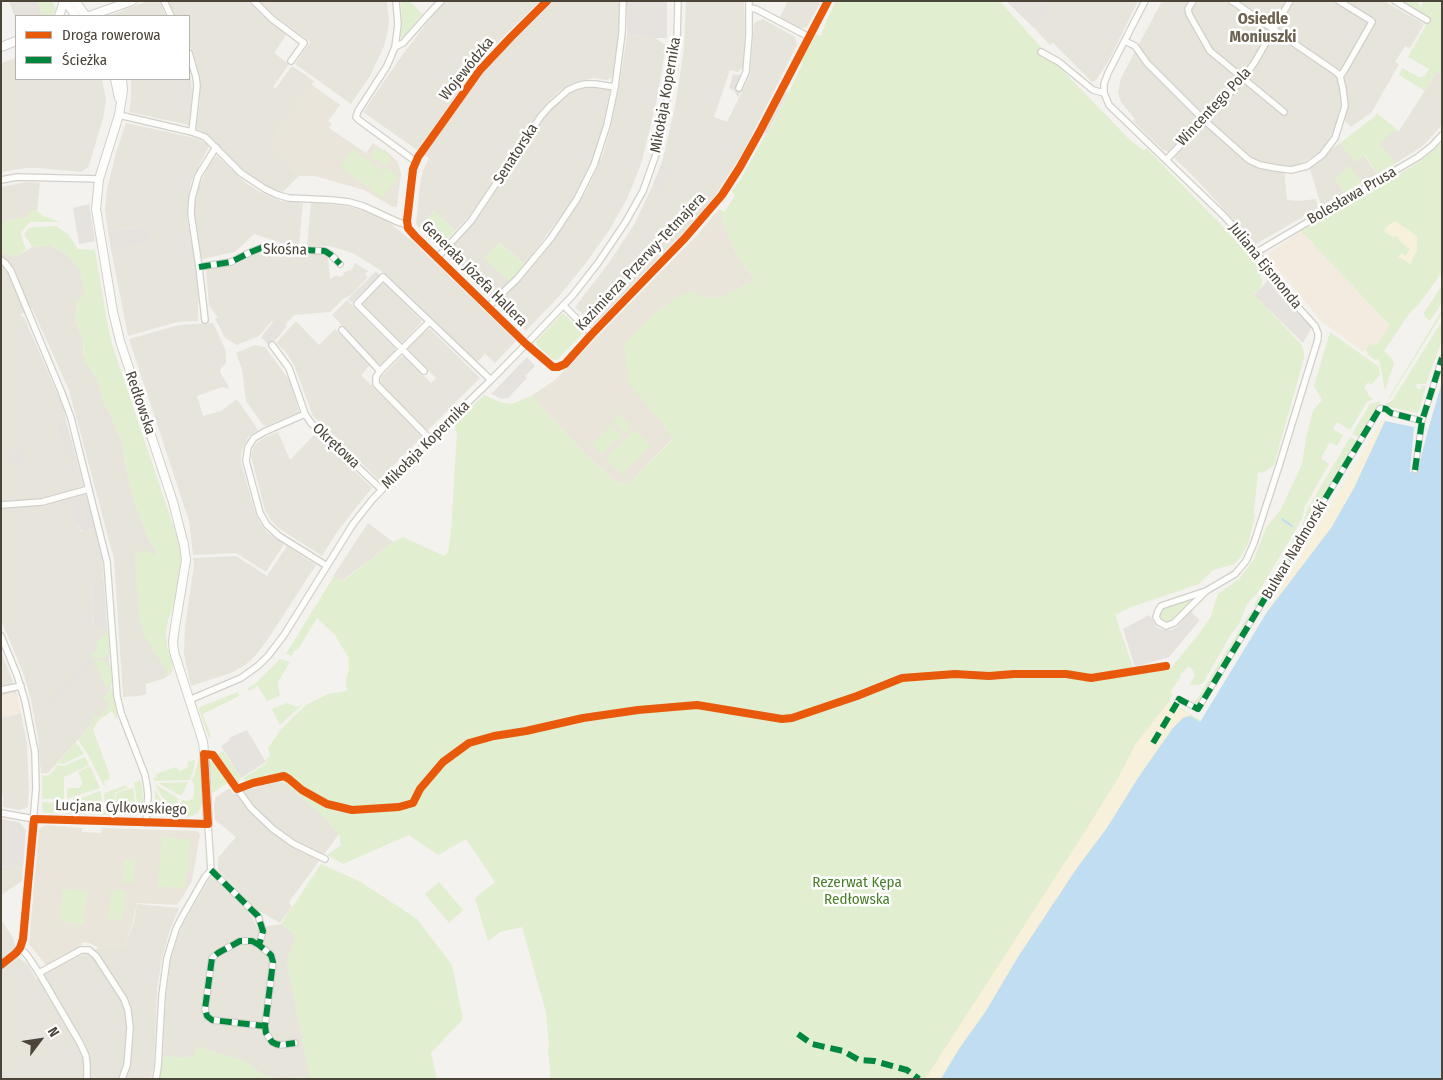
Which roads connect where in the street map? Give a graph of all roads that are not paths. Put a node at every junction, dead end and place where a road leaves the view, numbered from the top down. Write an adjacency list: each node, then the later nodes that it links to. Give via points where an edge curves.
1 (64, 1): 19 (street); 20 (street)
2 (75, 1): 21 (street)
3 (132, 1): 22 (street)
4 (164, 1): 23 (street)
5 (254, 1): 33 (street, via 304,43)
6 (396, 1): 30 (street)
7 (441, 1): 30 (street, via 403,43)
8 (547, 1): 49 (street, Wojewódzka, via 480,70)
9 (622, 1): 38 (street, via 622,33)
10 (678, 1): 58 (street, Mikołaja Kopernika, via 677,41 663,129 651,171 620,231)
11 (828, 1): 26 (street, Kazimierza Przerwy-Tetmajera)
12 (1145, 1): 28 (street)
13 (1193, 1): 35 (street, via 1189,14 1210,51)
14 (1232, 1): 25 (street)
15 (1290, 1): 25 (street, Wincentego Pola)
16 (1339, 1): 34 (street, via 1372,22)
17 (1395, 1): 24 (street)
18 (750, 5): 26 (street); 39 (street, via 746,75)
19 (59, 15)
20 (75, 15)
21 (86, 15)
22 (90, 15)
23 (171, 15)
24 (1427, 20)
25 (1274, 29): 34 (street); 35 (street, Wincentego Pola)
26 (809, 37): 63 (street, Kazimierza Przerwy-Tetmajera, via 722,195)
27 (15, 41): 29 (street)
28 (1125, 41): 40 (street, via 1108,74); 44 (street, via 1137,48 1147,63)
29 (1, 46)
30 (395, 47): 49 (street, via 356,116)
31 (1041, 52): 40 (street, Juliana Ejsmonda, via 1059,62 1093,90)
32 (190, 56): 45 (street, via 197,86)
33 (291, 61)
34 (1340, 76): 44 (street, via 1345,106 1335,138 1322,155 1307,166 1291,170 1260,165 1249,160)
35 (1244, 78): 42 (street); 44 (street, Wincentego Pola)
36 (115, 80): 41 (street, Redłowska)
37 (122, 80): 41 (street, Redłowska)
38 (615, 86): 54 (street, Senatorska, via 577,86 550,106 471,221); 59 (street, via 602,145 577,199 551,238 517,279)
39 (739, 88)
40 (1104, 93): 48 (street, Juliana Ejsmonda, via 1111,108)
41 (121, 105): 43 (street, Redłowska)
42 (1284, 112)
43 (119, 115): 45 (street); 50 (street, Redłowska)
44 (1204, 120): 48 (street, Wincentego Pola)
45 (192, 132): 47 (street, via 205,137)
46 (1442, 135): 53 (street, Bolesława Prusa, via 1418,157)
47 (216, 147): 52 (street, via 241,173 278,195 349,202); 57 (street, via 198,176 192,198 191,214)
48 (1166, 160): 53 (street, Juliana Ejsmonda)
49 (416, 161): 52 (street, Generała Józefa Hallera)
50 (99, 179): 51 (street, via 17,177); 83 (street, Redłowska, via 96,209 113,312 184,545 186,560 173,642 175,660)
51 (1, 180)
52 (407, 225): 54 (street, Generała Józefa Hallera)
53 (1257, 252): 79 (street, Juliana Ejsmonda, via 1269,275 1318,330 1318,340 1246,561 1235,574)
54 (437, 258): 59 (street, Generała Józefa Hallera)
55 (1, 260): 75 (street, via 11,271 67,404)
56 (340, 264): 57 (street, Skośna, via 325,251 271,247 261,248 231,262)
57 (199, 267): 60 (street)
58 (563, 305): 63 (street, Kazimierza Przerwy-Tetmajera); 64 (street, Mikołaja Kopernika)
59 (488, 307): 64 (street, Generała Józefa Hallera)
60 (205, 320)
61 (429, 322): 66 (street); 66 (street, via 383,277 357,304); 70 (street)
62 (342, 330): 68 (street)
63 (592, 334): 64 (street, Kazimierza Przerwy-Tetmajera, via 565,364 558,367 553,367)
64 (526, 344): 70 (street, Mikołaja Kopernika)
65 (272, 345): 71 (street, Okrętowa, via 289,368)
66 (402, 350): 68 (street); 69 (street)
67 (1442, 358): 72 (street)
68 (380, 371): 73 (street, via 376,384)
69 (424, 371)
70 (491, 380): 73 (street, Mikołaja Kopernika)
71 (305, 414): 76 (street, Okrętowa); 78 (street, via 254,438 248,447 246,461 260,513 267,525)
72 (1422, 421): 74 (street); 84 (street, Bulwar Nadmorski, via 1380,408 1198,709 1179,699)
73 (430, 439): 76 (street, Mikołaja Kopernika)
74 (1415, 470)
75 (89, 489): 77 (street, via 42,502); 88 (street, via 109,570 117,696 145,775 148,796)
76 (381, 490): 78 (street, Mikołaja Kopernika)
77 (1, 505)
78 (327, 566): 83 (street, Mikołaja Kopernika, via 276,647 259,665 242,678)
79 (1206, 591): 79 (street, Juliana Ejsmonda, via 1161,606 1156,617 1166,626 1174,623)
80 (1, 636): 81 (street)
81 (21, 686): 82 (street); 87 (street, via 35,752)
82 (1, 690)
83 (188, 700): 85 (street)
84 (1178, 702)
85 (204, 754): 89 (street); 90 (street, via 213,755 251,808 273,829)
86 (1, 813): 87 (street, Lucjana Cylkowskiego)
87 (34, 819): 88 (street, Lucjana Cylkowskiego); 93 (street)
88 (146, 823): 89 (street, Lucjana Cylkowskiego)
89 (208, 824): 91 (street)
90 (325, 859)
91 (211, 870): 92 (street, via 258,916 263,931); 100 (street, via 182,917 169,951 162,994)
92 (259, 944): 96 (street, via 271,955 273,962); 96 (street, via 240,942 212,958 205,1009 212,1020)
93 (20, 948): 94 (street); 95 (street)
94 (1, 965)
95 (39, 973): 98 (street, via 86,1056); 99 (street, via 81,950 89,950 96,956 128,1010 128,1054)
96 (265, 1026): 97 (street, via 268,1038 276,1044)
97 (295, 1043)
98 (87, 1079)
99 (122, 1079)
100 (156, 1079)

